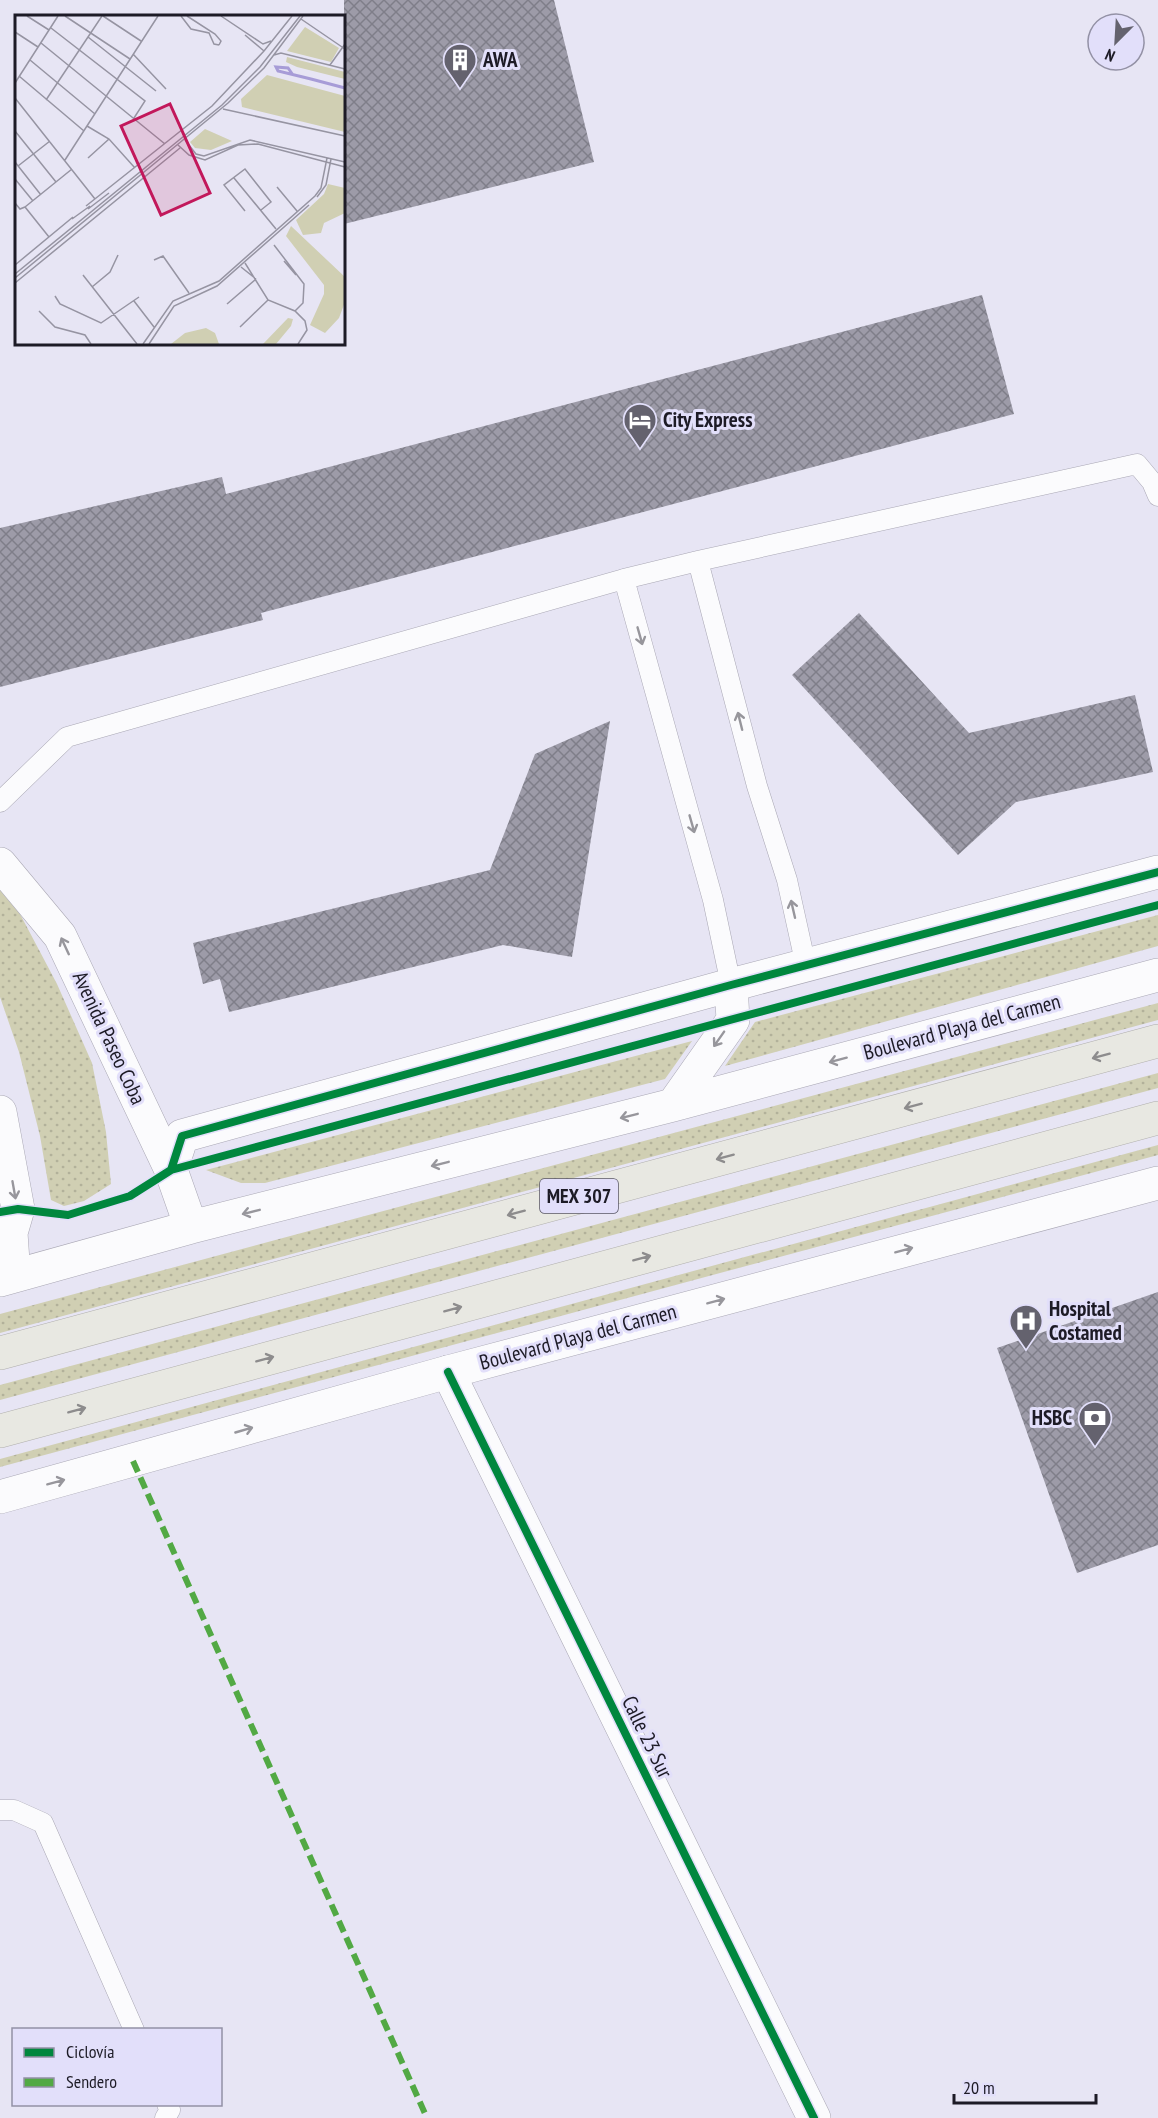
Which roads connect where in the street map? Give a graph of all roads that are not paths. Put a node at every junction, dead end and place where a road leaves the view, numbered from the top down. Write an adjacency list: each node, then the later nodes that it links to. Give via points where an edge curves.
1 (1158, 496): 2 (lane, via 1137,464)
2 (698, 561): 3 (lane); 7 (lane, one-way to 2)
3 (624, 579): 4 (lane, via 67,737); 9 (lane, one-way to 9, via 713,900)
4 (0, 802)
5 (0, 864): 14 (main road, Avenida Paseo Coba, one-way to 5, via 60,936)
6 (1158, 872): 7 (main road)
7 (806, 966): 9 (main road)
8 (1158, 975): 11 (main road, Boulevard Playa del Carmen, one-way to 11)
9 (731, 985): 11 (main road, one-way to 11, via 733,1020); 14 (main road, via 182,1136)
10 (1158, 1041): 18 (highway, MEX 307, one-way to 18)
11 (673, 1105): 16 (main road, Boulevard Playa del Carmen, one-way to 16)
12 (0, 1112): 17 (main road, one-way to 17, via 18,1209 10,1233)
13 (1158, 1118): 20 (highway, one-way to 13)
14 (171, 1170): 16 (main road, Avenida Paseo Coba)
15 (1158, 1183): 19 (main road, Boulevard Playa del Carmen, one-way to 15)
16 (190, 1227): 17 (main road, Boulevard Playa del Carmen)
17 (7, 1278)
18 (0, 1353)
19 (448, 1372): 21 (main road, Boulevard Playa del Carmen, one-way to 19); 24 (main road, Calle 23 Sur)
20 (0, 1431)
21 (0, 1497)
22 (0, 1810): 23 (lane, via 14,1810 43,1822)
23 (133, 2028)
24 (814, 2118)

